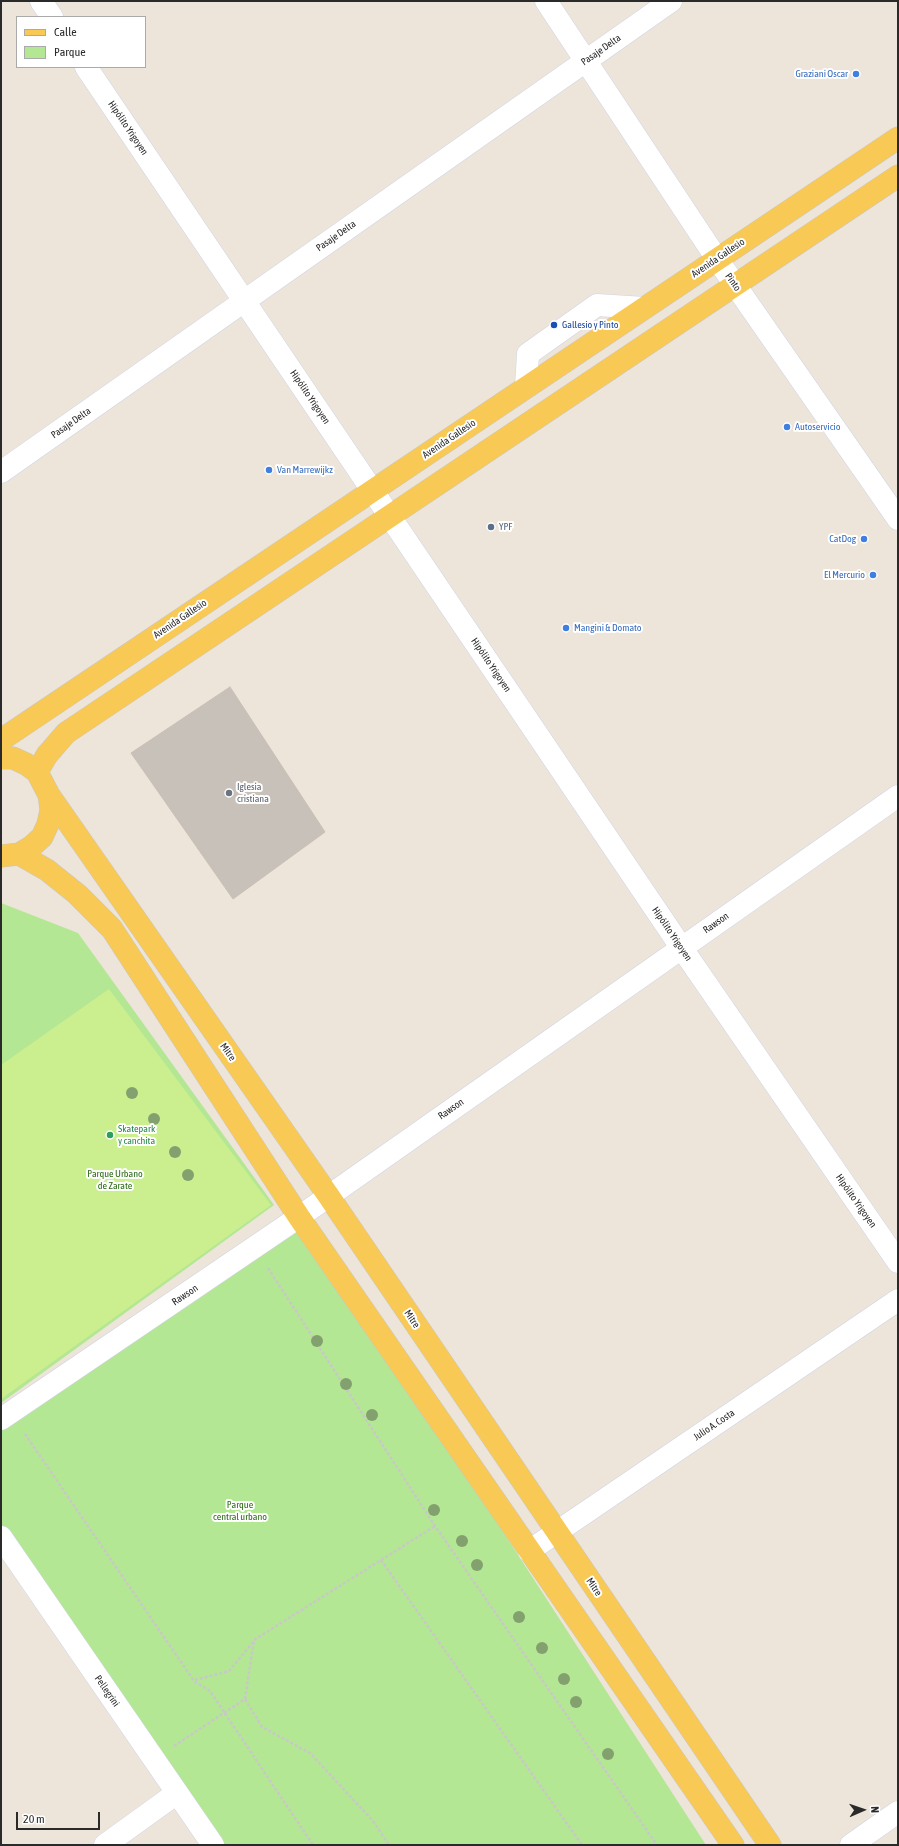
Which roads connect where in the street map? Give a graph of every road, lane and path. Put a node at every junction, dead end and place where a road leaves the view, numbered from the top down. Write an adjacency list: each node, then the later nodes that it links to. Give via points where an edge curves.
1 (41, 1): 4 (street)
2 (546, 1): 5 (street, Pinto)
3 (671, 1): 5 (street, Pasaje Delta)
4 (51, 16)
5 (586, 60): 9 (street, Pinto); 11 (street, Pasaje Delta)
6 (87, 68): 11 (street, Hipólito Yrigoyen)
7 (898, 138): 9 (main road, Avenida Gallesio)
8 (898, 176): 10 (main road)
9 (717, 259): 10 (street, Pinto); 12 (main road, Avenida Gallesio)
10 (735, 285): 16 (main road); 17 (street, Pinto)
11 (245, 300): 14 (street, Pasaje Delta); 15 (street, Hipólito Yrigoyen)
12 (644, 308): 13 (main road, Avenida Gallesio); 13 (street, via 597,306 584,314 528,354)
13 (526, 387): 15 (main road, Avenida Gallesio)
14 (1, 472)
15 (372, 490): 16 (street, Hipólito Yrigoyen); 18 (main road, Avenida Gallesio)
16 (390, 515): 20 (main road, via 66,733 47,754); 24 (street, Hipólito Yrigoyen)
17 (898, 519)
18 (1, 740)
19 (1, 758): 20 (main road, via 13,758)
20 (37, 772): 21 (main road, Mitre)
21 (50, 795): 23 (main road, via 51,810 42,837 31,847); 25 (main road, Mitre)
22 (898, 796): 24 (street, Rawson)
23 (7, 857): 26 (main road, via 46,870 77,894 112,929)
24 (681, 947): 25 (street, Rawson); 28 (street, Hipólito Yrigoyen)
25 (328, 1195): 26 (street, Rawson); 32 (main road, Mitre)
26 (299, 1217): 27 (street, Rawson); 34 (main road)
27 (255, 1247): 30 (street, Rawson); 31 (path)
28 (898, 1262)
29 (898, 1300): 32 (street, Julio A. Costa)
30 (6, 1416): 37 (path)
31 (435, 1526): 35 (path); 48 (path)
32 (557, 1532): 34 (street, Julio A. Costa); 50 (main road, Mitre)
33 (1, 1537): 40 (street, Pellegrini)
34 (529, 1551): 49 (main road)
35 (381, 1560): 36 (path); 47 (path)
36 (254, 1640): 37 (path, via 229,1671); 38 (path)
37 (194, 1681): 39 (path, via 210,1691)
38 (245, 1698): 39 (path); 46 (path, via 262,1727 310,1753 373,1821)
39 (223, 1711): 40 (path); 45 (path)
40 (154, 1760): 41 (street, Pellegrini)
41 (177, 1793): 43 (street); 44 (street, Pellegrini)
42 (898, 1812): 51 (street)
43 (104, 1845)
44 (213, 1845)
45 (313, 1845)
46 (388, 1845)
47 (582, 1845)
48 (657, 1845)
49 (733, 1845)
50 (770, 1845)
51 (851, 1845)

